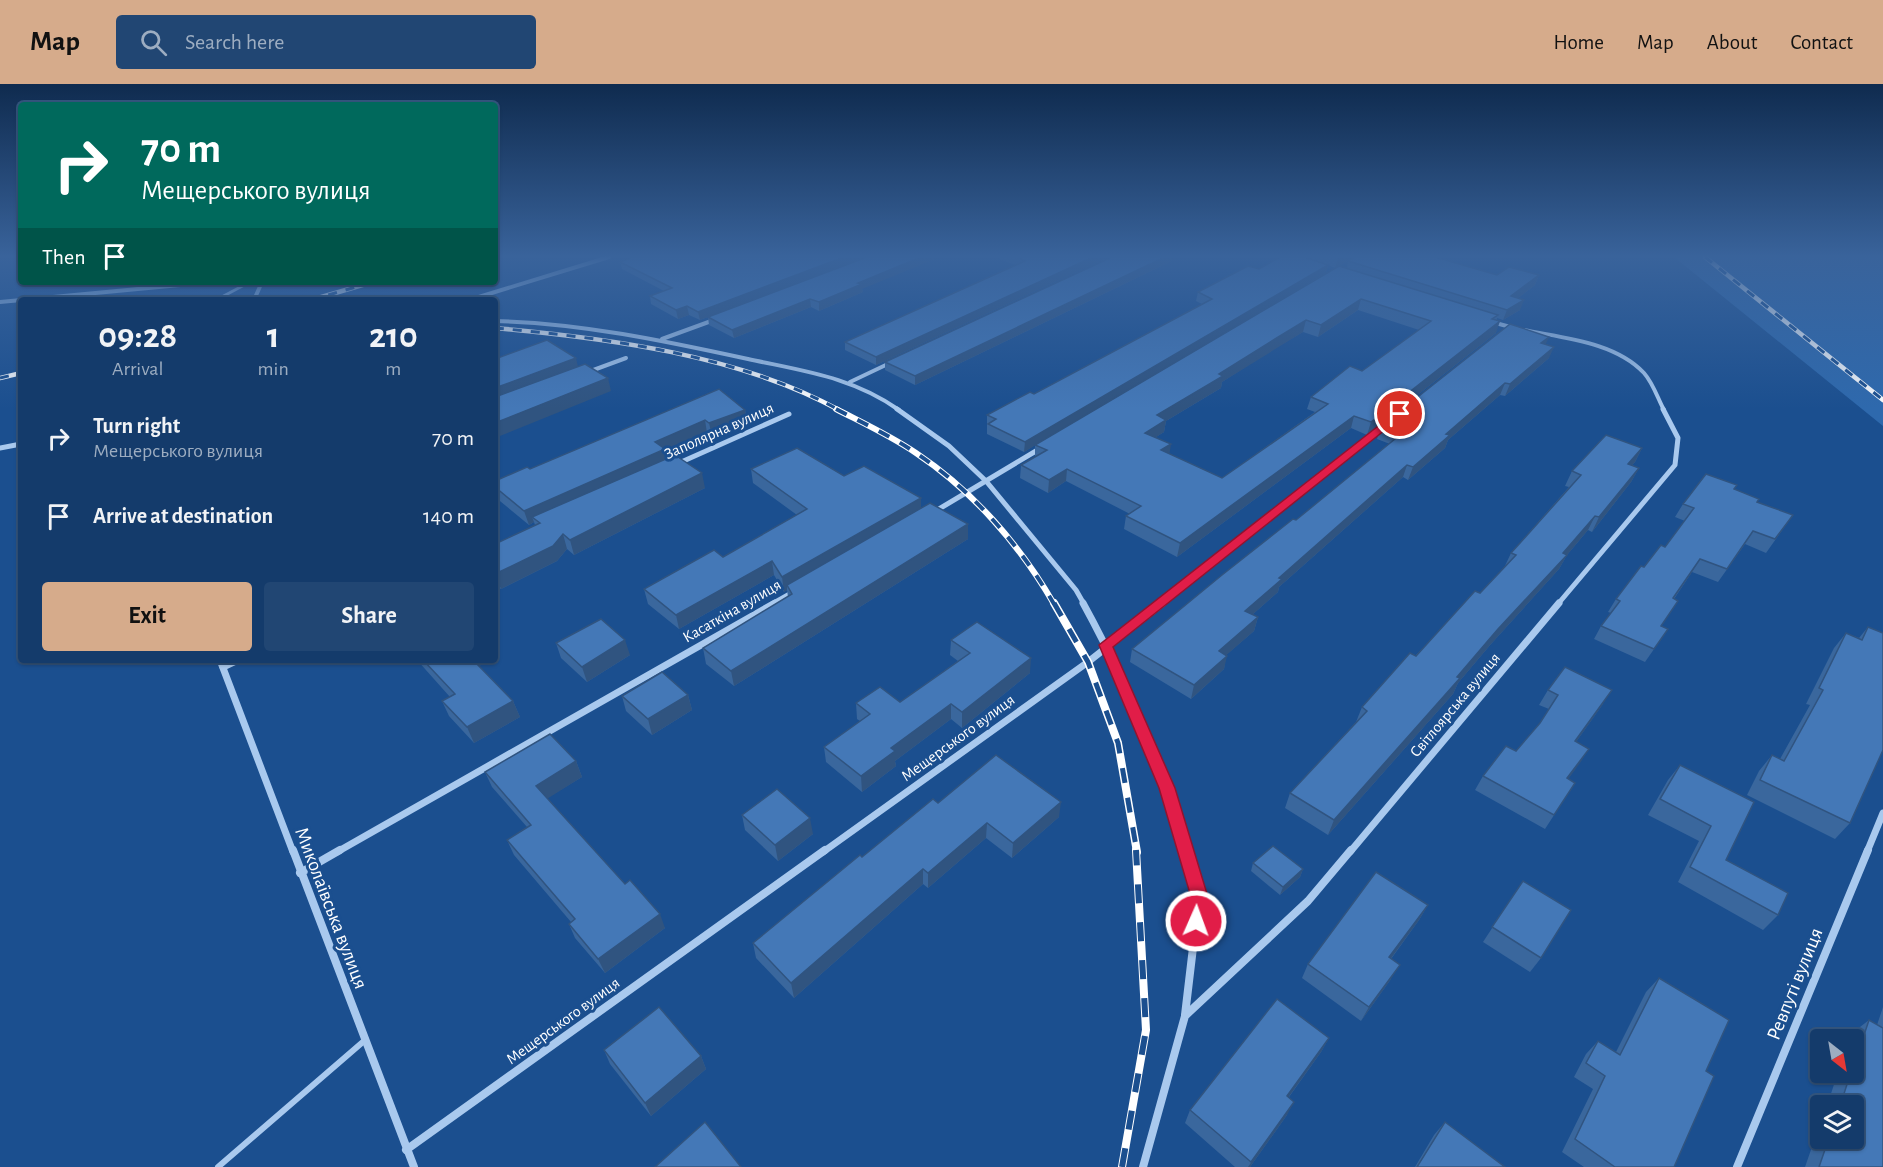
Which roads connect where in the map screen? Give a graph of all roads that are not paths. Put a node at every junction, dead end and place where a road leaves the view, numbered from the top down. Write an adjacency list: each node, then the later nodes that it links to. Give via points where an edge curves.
1 (716, 319): 6 (street)
2 (498, 321): 6 (street, via 536,322)
3 (1488, 321): 4 (street, Світлоярська вулиця)
4 (1510, 327): 5 (street); 24 (street, Світлоярська вулиця, via 1596,345 1625,358 1646,374 1678,438 1675,465 1308,901)
5 (1501, 335)
6 (662, 340): 10 (street)
7 (626, 358): 9 (street)
8 (893, 362): 10 (street)
9 (582, 374)
10 (850, 382): 17 (street, via 889,403 949,446)
11 (789, 414): 16 (street, Заполярна вулиця)
12 (1388, 424): 20 (street, Мещерського вулиця)
13 (1047, 444): 17 (street)
14 (18, 445): 15 (street)
15 (0, 448)
16 (669, 468)
17 (986, 481): 18 (street); 20 (street, via 1076,590)
18 (926, 516)
19 (803, 586): 23 (street, Касаткіна вулиця)
20 (1106, 645): 24 (street, via 1167,788 1199,897); 26 (street, Мещерського вулиця, via 1079,669)
21 (222, 663): 23 (street, Миколаївська вулиця)
22 (1883, 813): 30 (street, Ревпуті вулиця)
23 (300, 873): 25 (street, Миколаївська вулиця)
24 (1185, 1016): 29 (street)
25 (364, 1041): 26 (street, Миколаївська вулиця); 27 (lane)
26 (406, 1150): 28 (street, Миколаївська вулиця)
27 (218, 1167)
28 (414, 1167)
29 (1143, 1167)
30 (1737, 1167)

